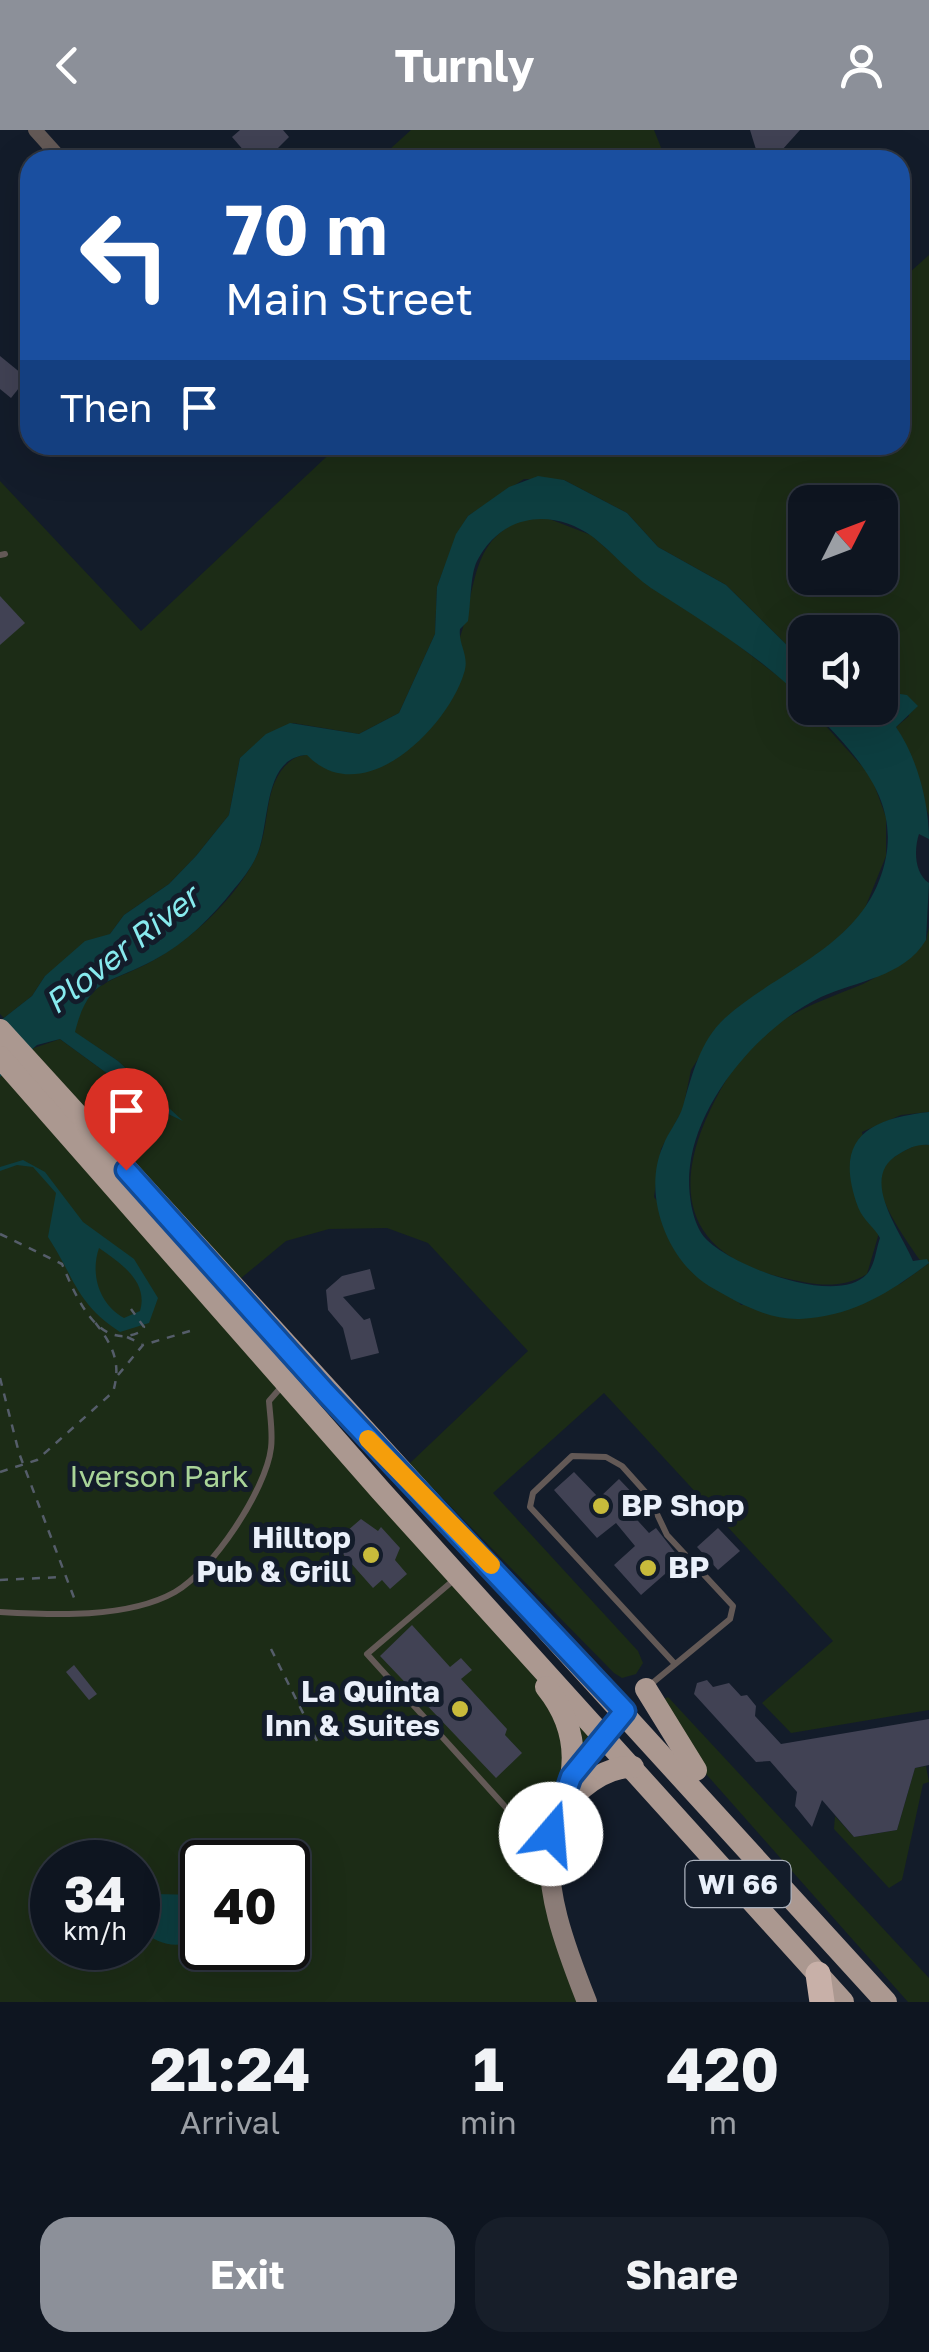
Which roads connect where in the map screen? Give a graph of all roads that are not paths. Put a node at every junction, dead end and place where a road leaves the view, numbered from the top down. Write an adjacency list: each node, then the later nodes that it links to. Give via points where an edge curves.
1 (34, 130): 2 (street)
2 (53, 150)
3 (0, 1030): 4 (main road, WI 66)
4 (13, 1062): 5 (main road, WI 66); 6 (main road, WI 66)
5 (286, 1382): 7 (main road, WI 66); 10 (lane, via 269,1402 272,1450 241,1520 216,1558 174,1593 80,1614)
6 (382, 1453): 7 (lane); 12 (main road, WI 66)
7 (364, 1471): 8 (main road, WI 66)
8 (460, 1575): 9 (main road, WI 66); 16 (lane, via 368,1654 530,1834)
9 (489, 1606): 12 (main road, via 522,1624 593,1698); 13 (main road, WI 66); 15 (main road, via 563,1712 573,1742)
10 (0, 1612)
11 (675, 1664): 11 (lane, via 730,1620 733,1606 667,1535 648,1495 622,1466 606,1457 567,1458 533,1493 530,1508); 12 (lane)
12 (636, 1699): 13 (street); 17 (main road, WI 66, via 752,1850)
13 (604, 1734): 14 (main road, WI 66); 15 (street); 17 (main road, via 630,1739 767,1894)
14 (633, 1766): 16 (main road, via 592,1780); 18 (main road, WI 66)
15 (571, 1777): 16 (street)
16 (553, 1825): 19 (street, via 550,1893)
17 (836, 1944): 22 (main road, WI 66)
18 (818, 1974): 20 (highway); 21 (main road, WI 66)
19 (587, 2002)
20 (822, 2002)
21 (843, 2002)
22 (886, 2002)

